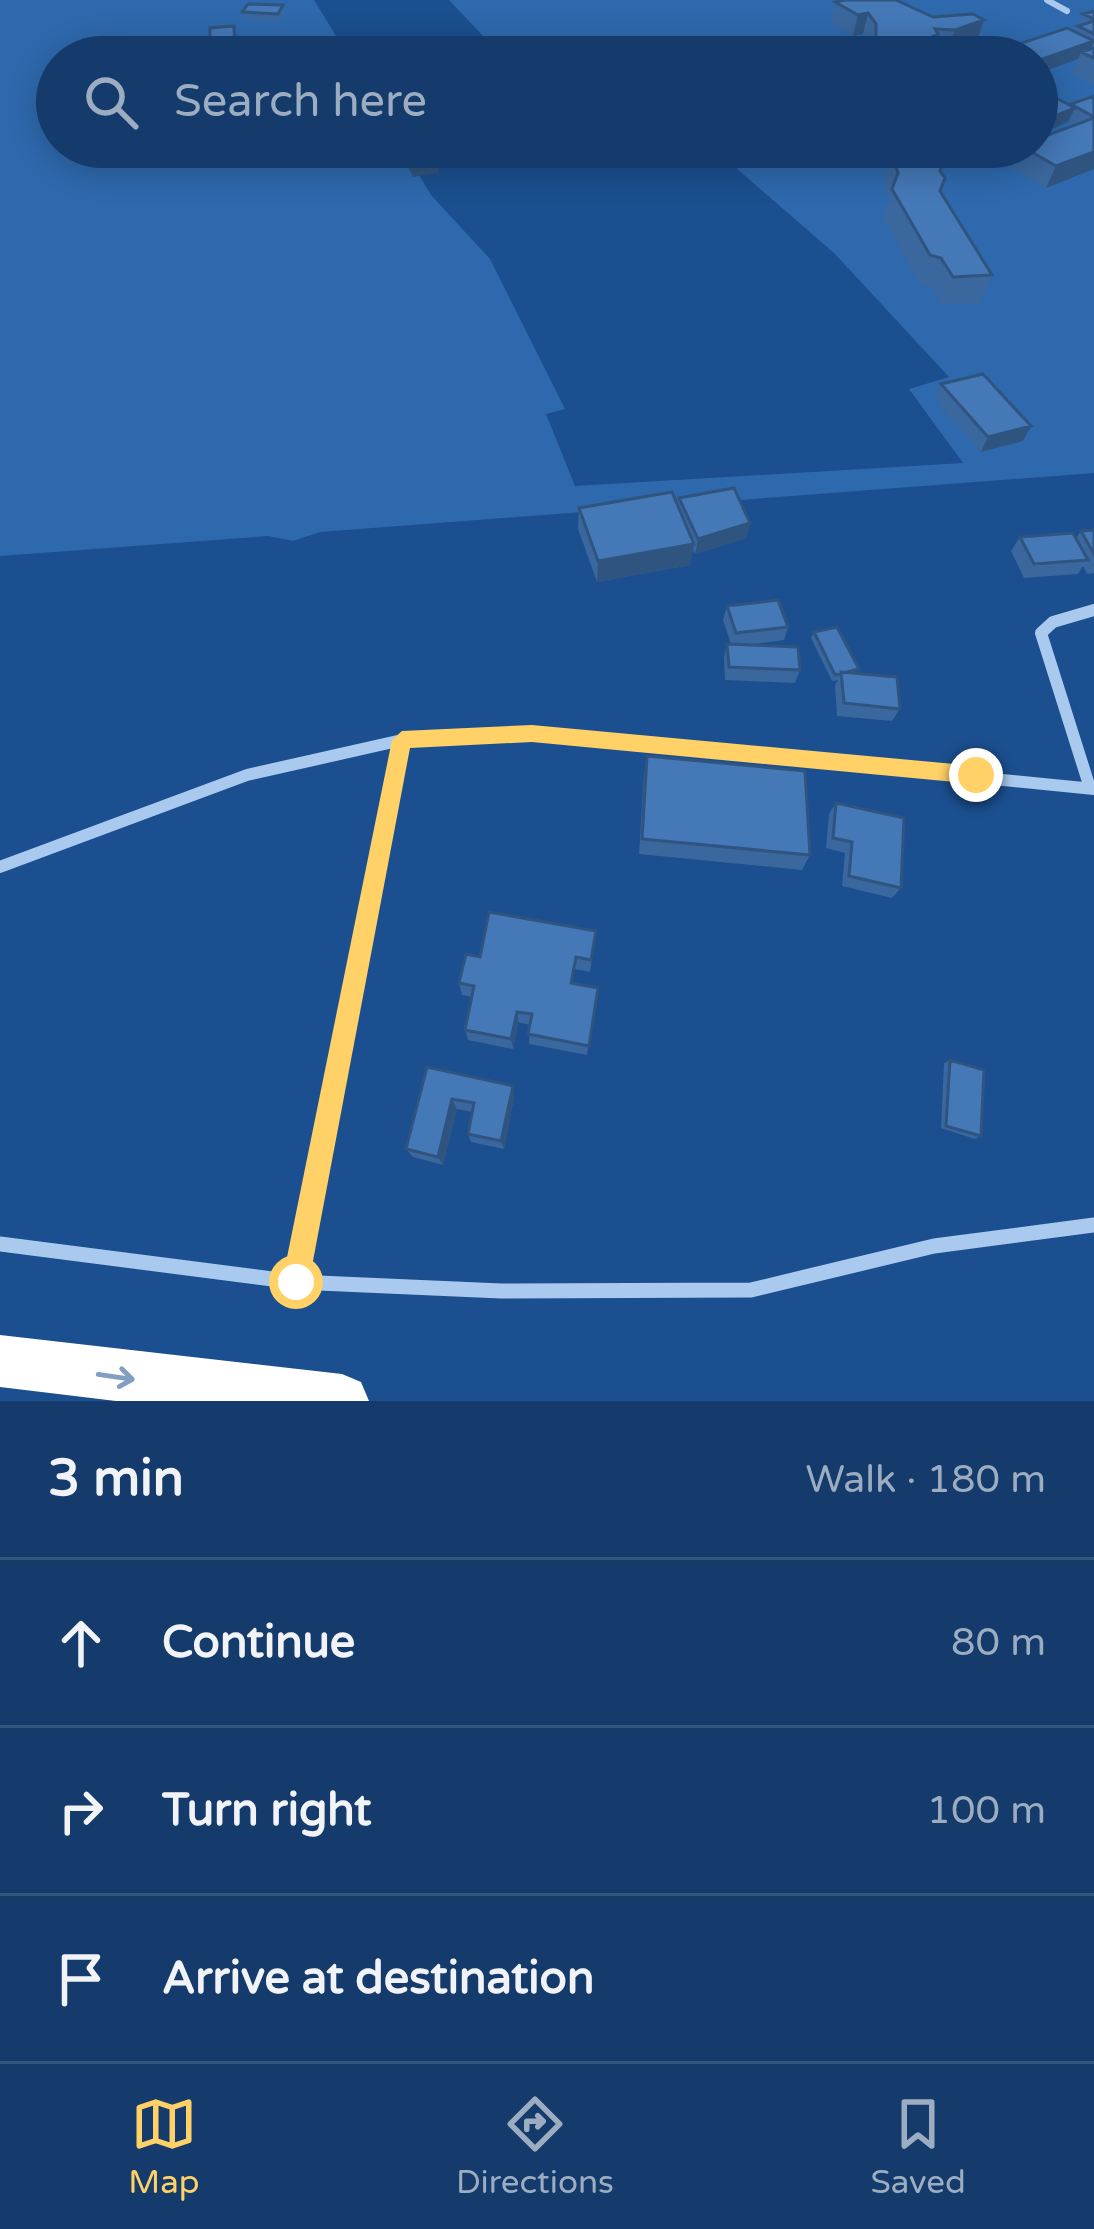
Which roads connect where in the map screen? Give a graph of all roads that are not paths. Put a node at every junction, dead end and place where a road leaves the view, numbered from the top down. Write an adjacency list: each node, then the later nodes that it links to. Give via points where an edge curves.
1 (1047, 0): 2 (lane)
2 (1067, 11)
3 (1094, 610): 5 (street, via 1041,632)
4 (402, 740): 5 (street, via 532,733); 6 (street, via 247,775); 9 (street)
5 (1092, 788)
6 (0, 867)
7 (1094, 1226): 9 (street, via 934,1246 751,1290 501,1292)
8 (0, 1244): 9 (street)
9 (296, 1282)
10 (0, 1361): 11 (highway, one-way to 11)
11 (342, 1401)

